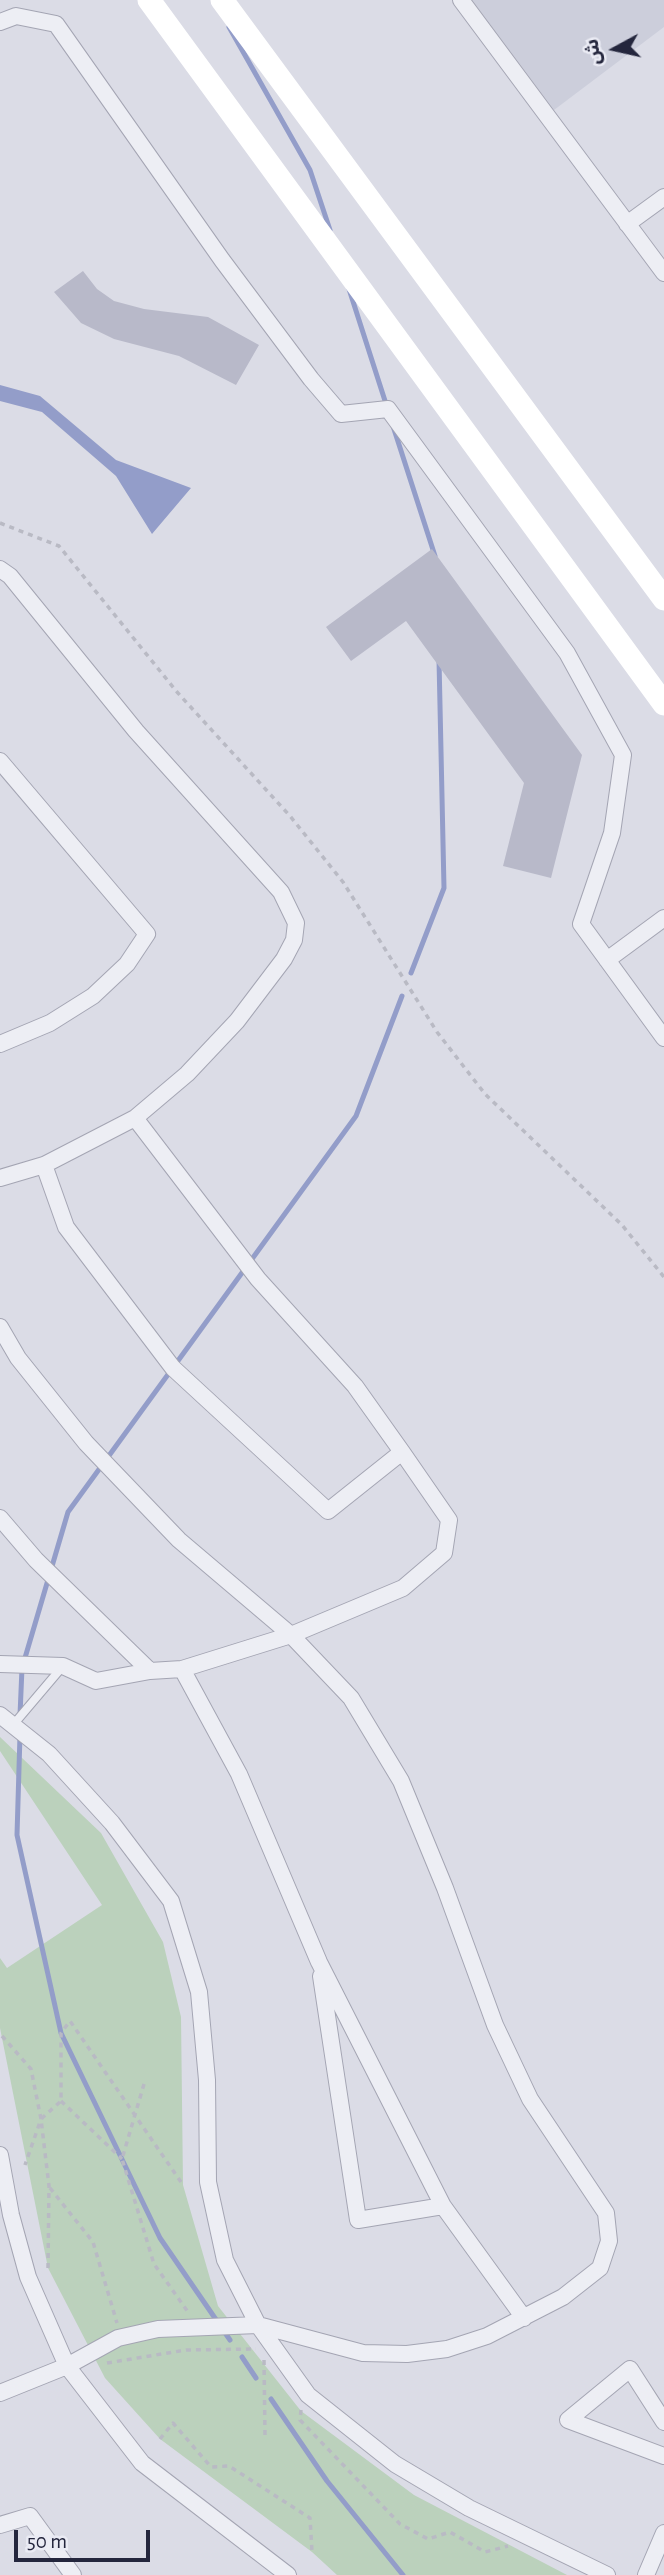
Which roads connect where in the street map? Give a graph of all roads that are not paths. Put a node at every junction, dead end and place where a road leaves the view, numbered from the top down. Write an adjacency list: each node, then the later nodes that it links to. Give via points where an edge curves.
1 (149, 0): 10 (main road)
2 (222, 0): 9 (main road)
3 (461, 0): 6 (street)
4 (0, 22): 13 (street, via 16,16 56,24 311,379 341,414 388,409 567,653 623,755 612,833 581,924)
5 (664, 197): 6 (street)
6 (628, 224): 7 (street)
7 (664, 273)
8 (0, 569): 16 (street, via 136,731 281,892 296,923 284,959 237,1021 187,1074)
9 (664, 599)
10 (664, 704)
11 (0, 761): 15 (street, via 147,934 127,964 93,996 50,1023)
12 (664, 918): 13 (street)
13 (607, 960): 14 (street)
14 (664, 1038)
15 (0, 1044)
16 (135, 1118): 17 (street); 20 (street, via 258,1279 355,1386)
17 (44, 1165): 18 (street); 20 (street, via 66,1227 173,1368 327,1511)
18 (0, 1178)
19 (0, 1327): 22 (street, via 18,1358 86,1443 179,1539)
20 (402, 1452): 22 (street, via 449,1520 444,1553 403,1588)
21 (0, 1518): 26 (street, via 36,1560)
22 (291, 1635): 25 (street); 31 (street, via 351,1698 401,1781 495,2025 530,2099 606,2213 609,2241 600,2268 564,2297)
23 (0, 1664): 24 (street)
24 (63, 1666): 26 (street, via 96,1681); 27 (lane)
25 (182, 1669): 26 (street); 28 (street, via 239,1774)
26 (150, 1671)
27 (6, 1720): 32 (street, via 49,1754 112,1823 171,1901 199,1992 207,2080 208,2182 225,2260)
28 (319, 1962): 30 (street); 30 (street, via 358,2221)
29 (0, 2155): 33 (street, via 27,2277)
30 (443, 2206): 31 (street)
31 (524, 2318): 32 (street, via 447,2350 407,2354 363,2353)
32 (258, 2325): 33 (street, via 158,2329 118,2338); 41 (street, via 308,2395 395,2464)
33 (67, 2365): 34 (street); 40 (street, via 142,2463)
34 (0, 2393)
35 (664, 2422): 36 (street, via 630,2370 568,2420)
36 (664, 2456)
37 (0, 2525): 39 (street, via 30,2516)
38 (664, 2533): 42 (street)
39 (73, 2575)
40 (288, 2575)
41 (607, 2575)
42 (646, 2575)

